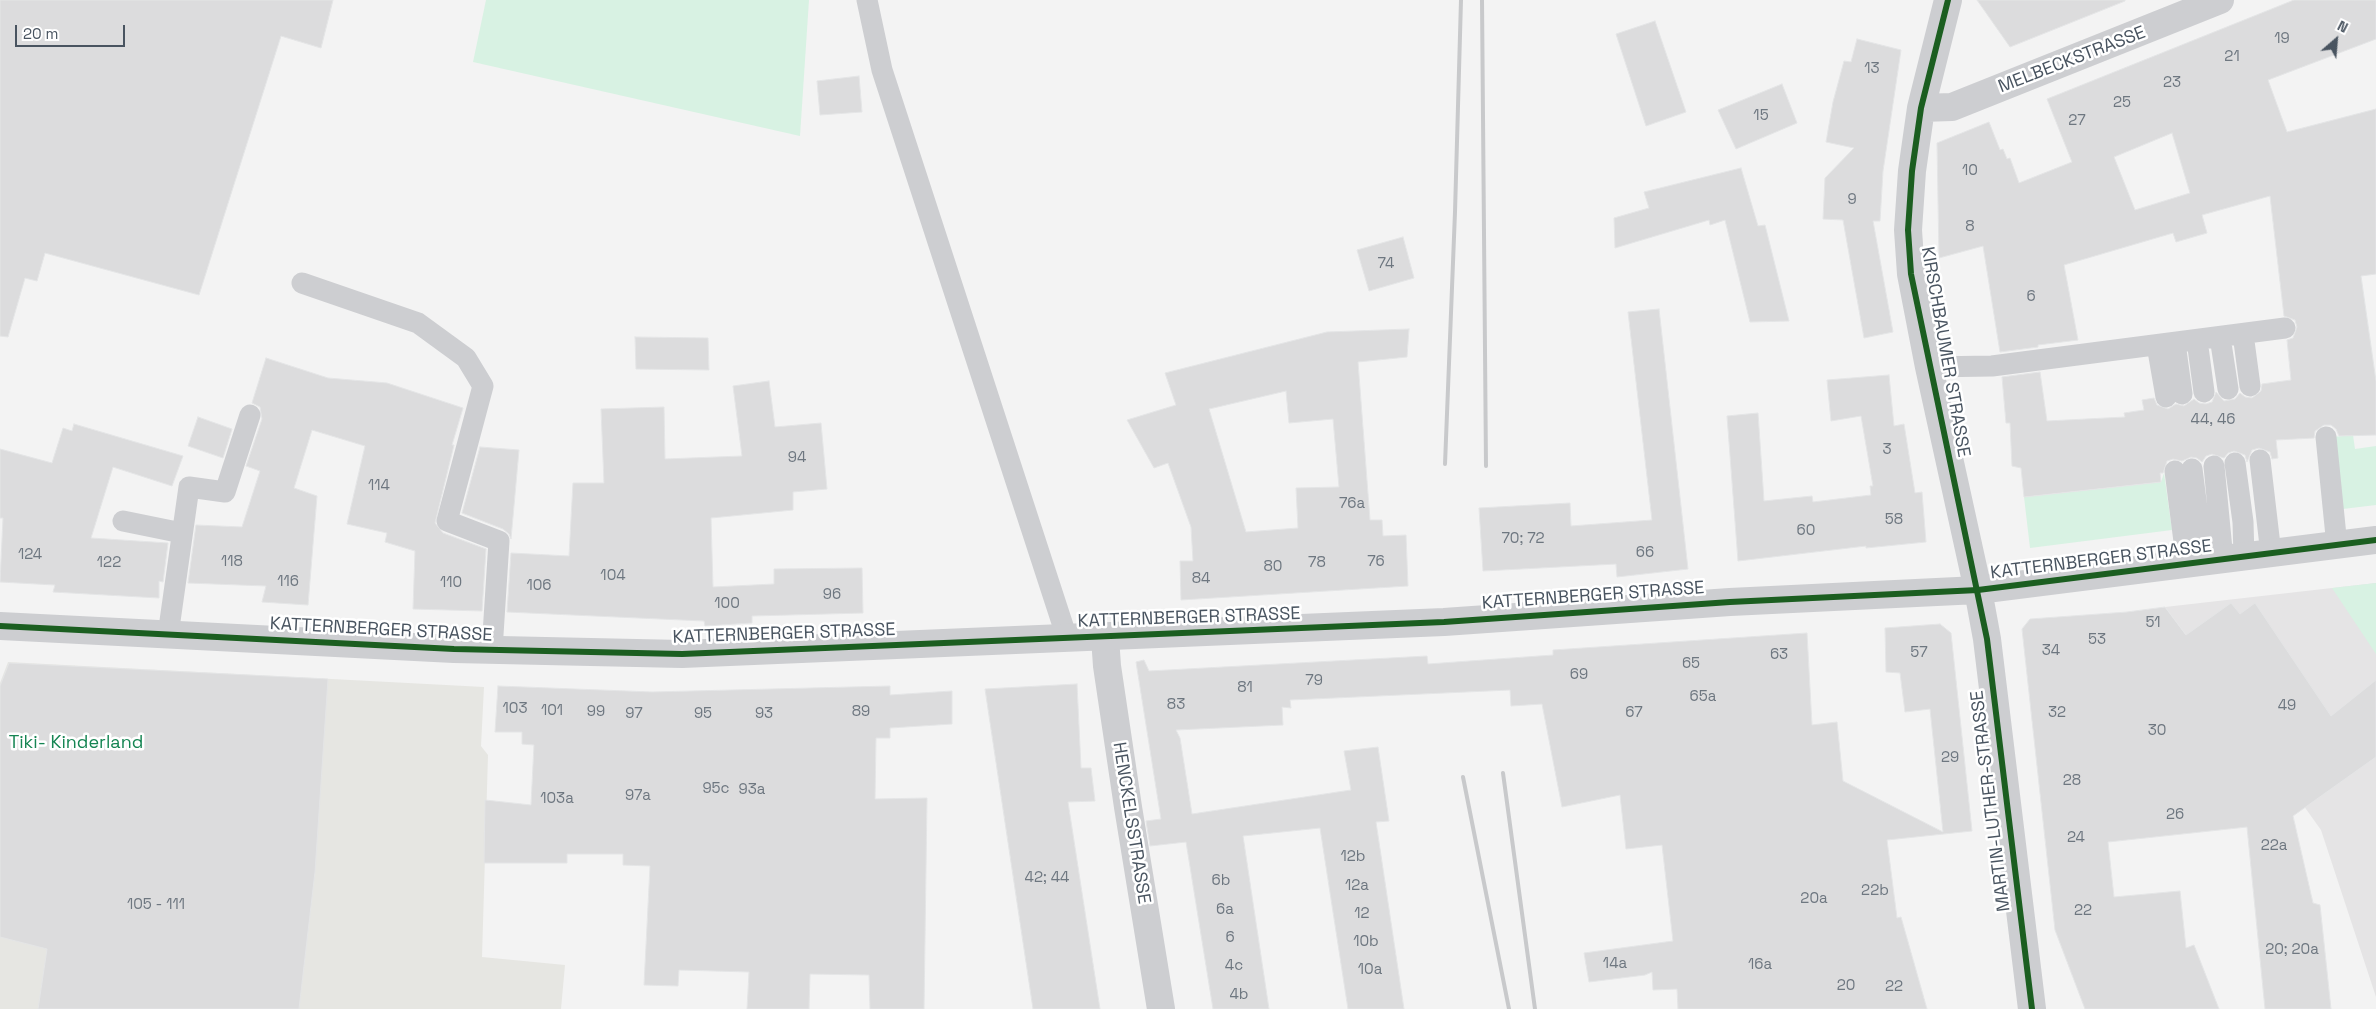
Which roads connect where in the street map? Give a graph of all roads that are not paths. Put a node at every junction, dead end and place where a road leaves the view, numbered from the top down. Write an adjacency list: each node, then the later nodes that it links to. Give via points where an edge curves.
1 (867, 0): 32 (lane, via 882,70)
2 (1948, 0): 4 (street, KIRSCHBAUMER STRASSE)
3 (2220, 0): 4 (street, MELBECKSTRASSE, via 1952,107)
4 (1921, 108): 11 (street, KIRSCHBAUMER STRASSE, via 1908,230 1911,274)
5 (302, 283): 33 (lane, via 418,323 466,358 483,386 447,521 500,541)
6 (2285, 328): 7 (lane)
7 (2243, 334): 8 (lane); 12 (lane)
8 (2220, 336): 9 (lane); 13 (lane)
9 (2197, 340): 10 (lane); 14 (lane)
10 (2166, 344): 11 (lane, via 1992,366); 15 (lane)
11 (1929, 367): 28 (street, KIRSCHBAUMER STRASSE)
12 (2250, 386)
13 (2228, 389)
14 (2204, 392)
15 (2174, 395)
16 (250, 415): 23 (lane, via 225,492 189,487)
17 (2326, 437): 25 (lane)
18 (2260, 460): 26 (lane)
19 (2235, 464): 27 (lane, via 2243,522)
20 (2214, 466): 27 (lane)
21 (2184, 470): 27 (lane)
22 (123, 521): 23 (lane)
23 (182, 533): 30 (lane)
24 (2376, 540): 25 (street, KATTERNBERGER STRASSE)
25 (2337, 546): 26 (street, KATTERNBERGER STRASSE)
26 (2271, 554): 27 (street, KATTERNBERGER STRASSE)
27 (2214, 562): 28 (street, KATTERNBERGER STRASSE)
28 (1978, 590): 31 (street, KATTERNBERGER STRASSE, via 1730,602 1444,622); 35 (street, MARTIN-LUTHER-STRASSE, via 1988,647)
29 (0, 626): 30 (street, KATTERNBERGER STRASSE)
30 (168, 635): 33 (street, KATTERNBERGER STRASSE)
31 (1106, 636): 32 (street, KATTERNBERGER STRASSE); 34 (street, HENCKELSSTRASSE, via 1128,807)
32 (1067, 638): 33 (street, KATTERNBERGER STRASSE, via 682,654)
33 (492, 650)
34 (1161, 1009)
35 (2032, 1009)

